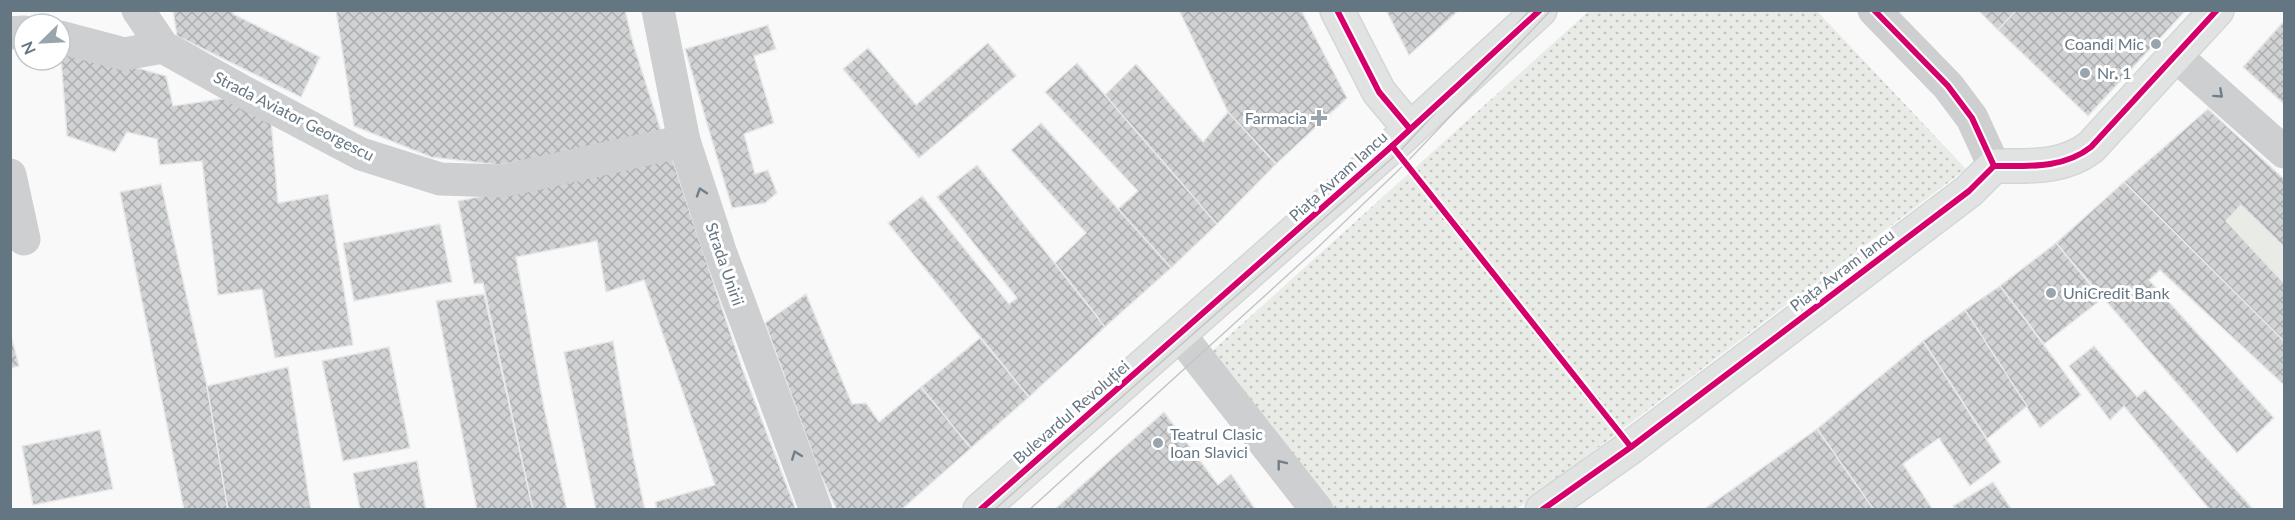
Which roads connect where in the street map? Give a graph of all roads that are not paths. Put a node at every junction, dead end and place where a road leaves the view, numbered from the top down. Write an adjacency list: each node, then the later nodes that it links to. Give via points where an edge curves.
1 (138, 10): 8 (street, Strada Aviator Georgescu)
2 (658, 10): 11 (street, Strada Unirii)
3 (1337, 10): 10 (main road, via 1379,92)
4 (1540, 10): 10 (main road, Piața Avram Iancu)
5 (1874, 10): 13 (street, via 1948,86 1972,118)
6 (2217, 10): 9 (main road)
7 (72, 40): 8 (street, via 124,54)
8 (164, 47): 11 (street, Strada Aviator Georgescu, via 361,154 440,179 503,181)
9 (2175, 55): 12 (street, one-way to 12); 13 (main road, via 2079,156 2040,166)
10 (1410, 129): 16 (main road, Piața Avram Iancu)
11 (684, 141): 17 (street, Strada Unirii, one-way to 11, via 720,251)
12 (2284, 152)
13 (1994, 166): 20 (main road, Piața Avram Iancu, via 1969,191)
14 (10, 175): 15 (street)
15 (24, 238)
16 (1180, 335): 18 (main road, Bulevardul Revoluției); 19 (street, one-way to 16)
17 (816, 510)
18 (980, 510)
19 (1317, 510)
20 (1542, 510)

